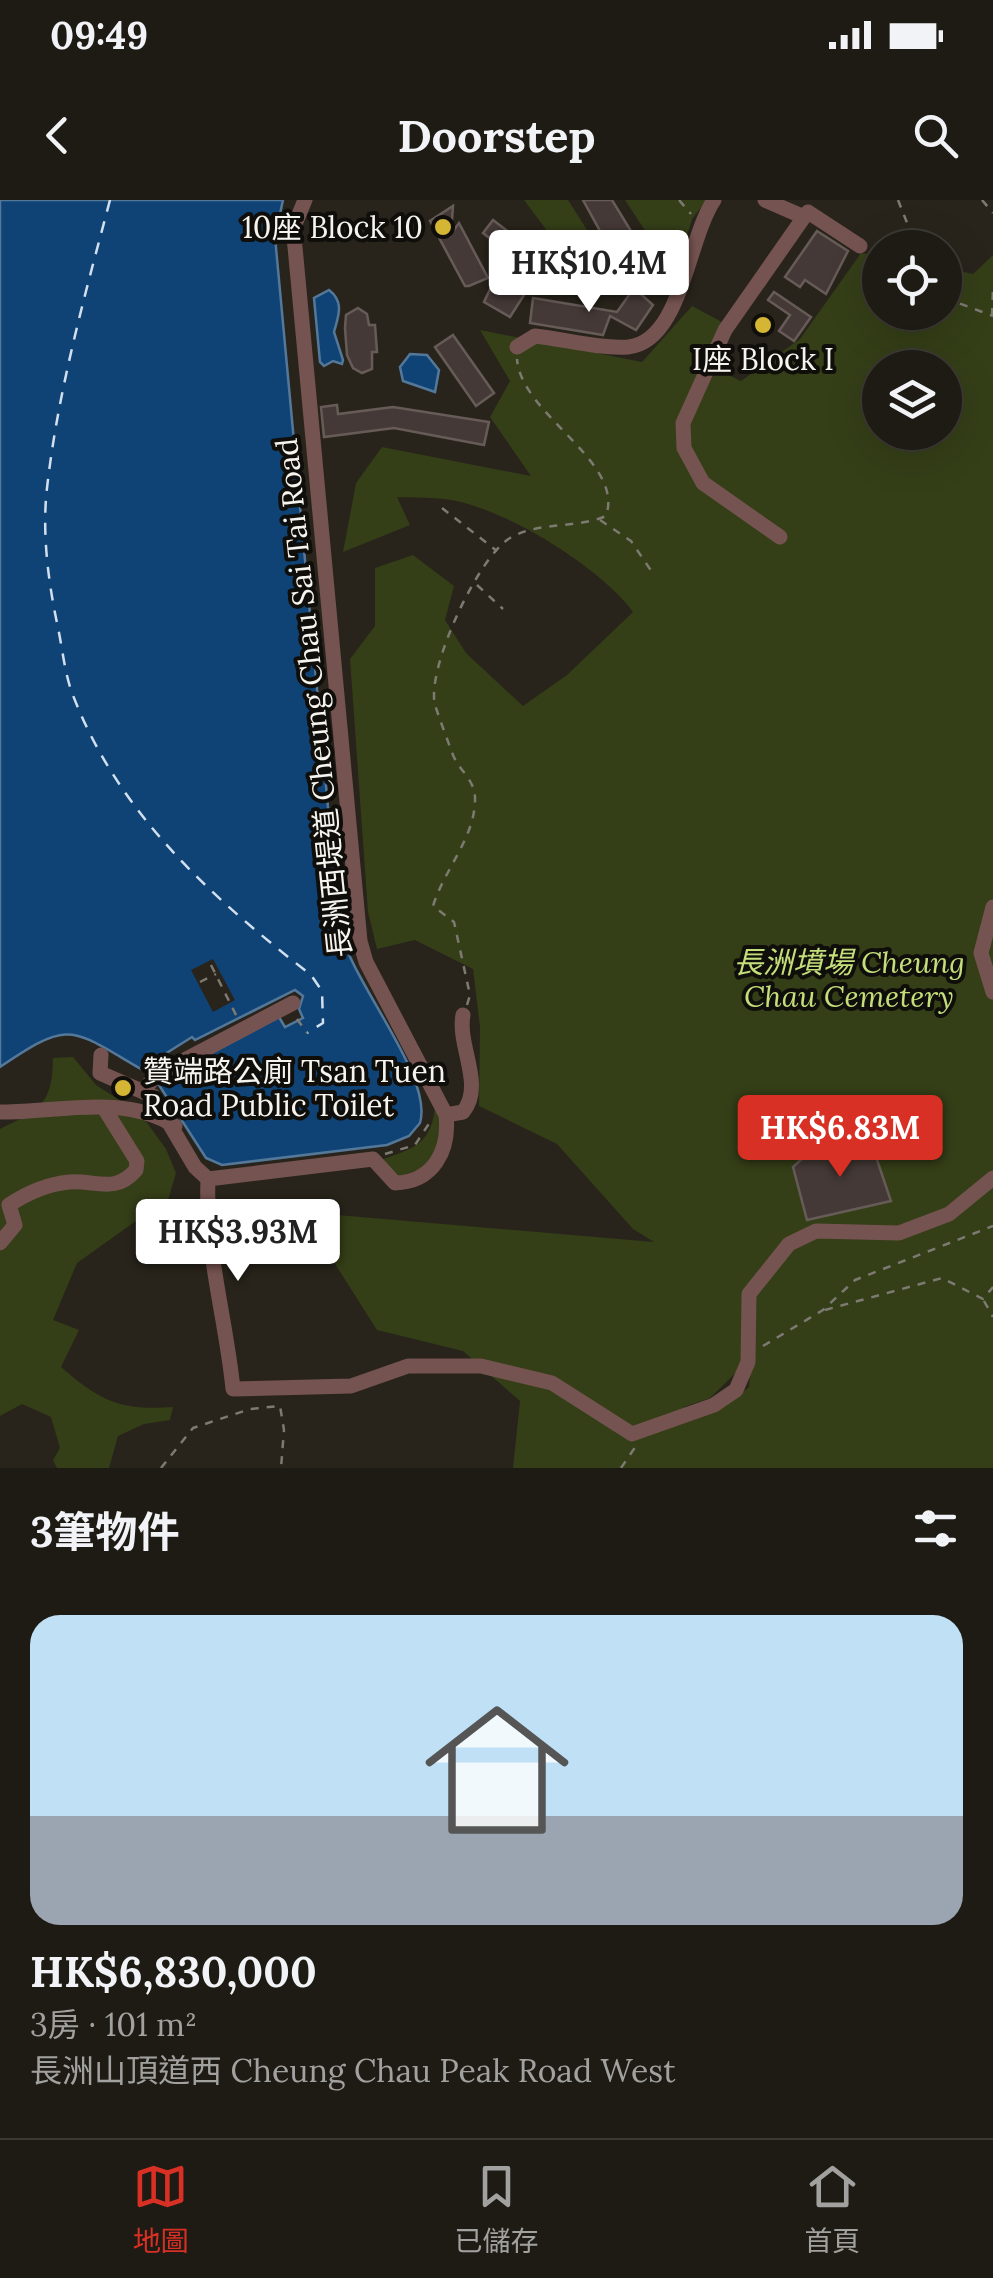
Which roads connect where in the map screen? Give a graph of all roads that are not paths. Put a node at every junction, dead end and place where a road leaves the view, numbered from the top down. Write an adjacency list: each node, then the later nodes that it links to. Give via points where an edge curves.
1 (305, 200): 16 (street, 長洲西堤道 Cheung Chau Sai Tai Road, via 293,229 360,941)
2 (714, 200): 6 (street, via 699,223 668,320 654,337 622,347 534,336)
3 (765, 200): 4 (street)
4 (804, 217): 5 (street, via 808,212); 7 (street, via 724,330 684,422 684,448 702,483)
5 (860, 246)
6 (518, 347)
7 (780, 537)
8 (993, 907): 9 (street, via 981,953)
9 (993, 992)
10 (293, 1003): 13 (street, via 158,1074)
11 (463, 1016): 16 (street, via 470,1101 463,1112)
12 (101, 1055): 13 (street, via 100,1073)
13 (143, 1090): 17 (street)
14 (104, 1108): 15 (street); 17 (street, via 157,1115); 20 (street, via 137,1160 136,1170 115,1185 68,1182 25,1195 9,1205 15,1225)
15 (0, 1112)
16 (446, 1115): 19 (street, via 449,1137 442,1153 413,1183 395,1183 373,1159)
17 (175, 1126): 19 (street)
18 (993, 1178): 19 (street, via 949,1214 898,1233 816,1230 789,1244 749,1294 741,1384 726,1399 624,1432 552,1383 466,1365 408,1366 350,1386 234,1390 210,1267)
19 (208, 1179)
20 (0, 1243)

